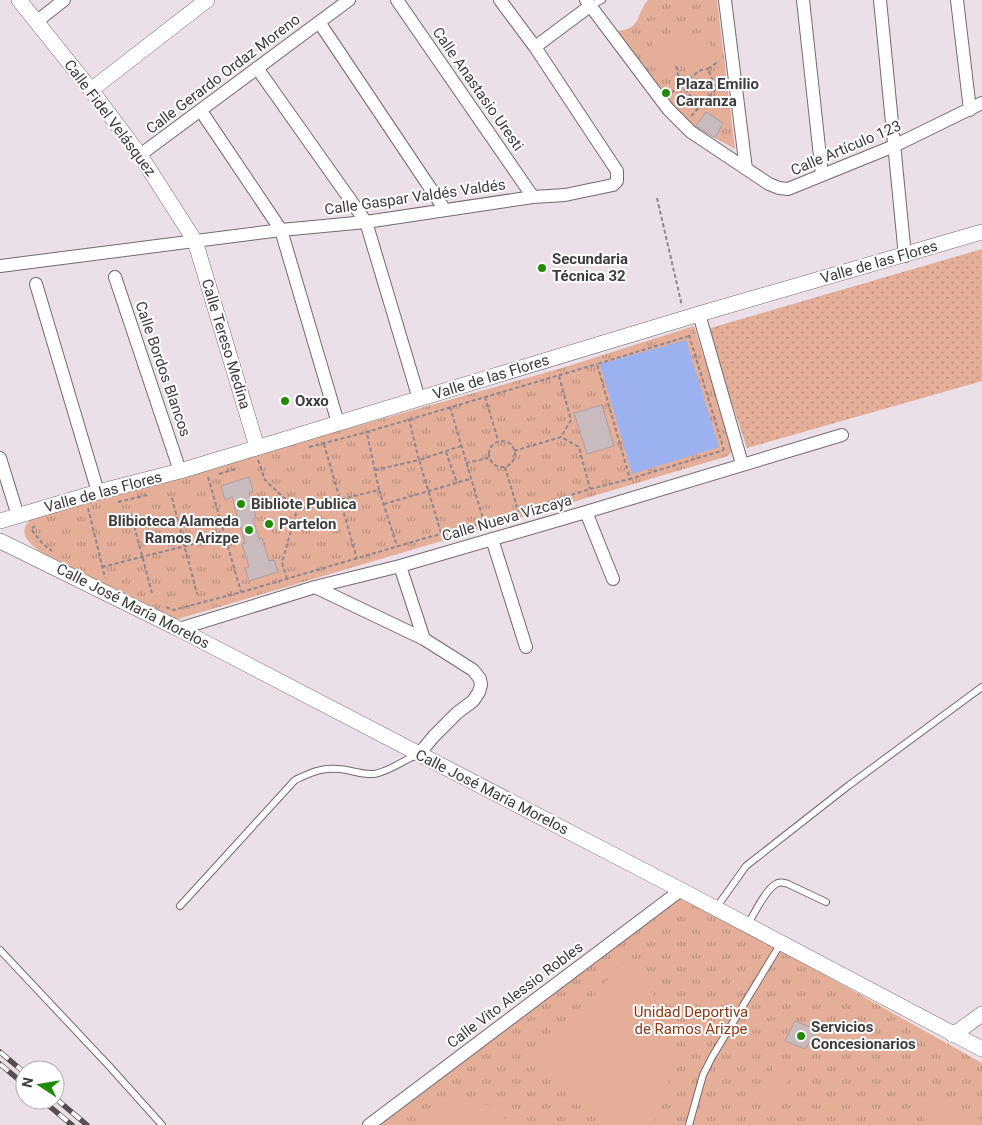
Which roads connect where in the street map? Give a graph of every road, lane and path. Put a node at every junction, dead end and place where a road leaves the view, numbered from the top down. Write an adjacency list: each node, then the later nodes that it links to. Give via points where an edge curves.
1 (19, 0): 13 (street, Calle Fidel Velásquez)
2 (64, 0): 13 (street)
3 (207, 0): 23 (street)
4 (348, 0): 14 (street, Calle Gerardo Ordaz Moreno)
5 (397, 0): 35 (street, Calle Anastasio Uresti)
6 (500, 0): 15 (street, Calle Gaspar Valdés Valdés)
7 (602, 0): 12 (lane)
8 (725, 0): 33 (street)
9 (803, 0): 34 (street)
10 (880, 0): 31 (street)
11 (957, 0): 28 (street)
12 (588, 3): 15 (street); 25 (street, Calle Artículo 123)
13 (36, 22): 23 (street, Calle Fidel Velásquez)
14 (319, 22): 18 (street, Calle Gerardo Ordaz Moreno); 37 (street)
15 (535, 47): 35 (street, Calle Gaspar Valdés Valdés, via 617,171 617,181 613,185)
16 (724, 60): 19 (path)
17 (676, 66): 20 (path)
18 (258, 68): 29 (street, Calle Gerardo Ordaz Moreno); 38 (street)
19 (708, 69): 21 (path); 27 (path, via 716,89)
20 (682, 79): 21 (path); 22 (path)
21 (688, 79): 24 (path, via 690,87)
22 (678, 87): 24 (path); 25 (path)
23 (91, 90): 32 (street, Calle Fidel Velásquez)
24 (685, 90): 27 (path)
25 (661, 100): 33 (street, Calle Artículo 123, via 691,132)
26 (982, 103): 28 (street, Calle Artículo 123)
27 (699, 107): 30 (path)
28 (970, 110): 31 (street, Calle Artículo 123)
29 (201, 111): 32 (street, Calle Gerardo Ordaz Moreno); 39 (street)
30 (690, 117)
31 (894, 146): 34 (street, Calle Artículo 123); 42 (street)
32 (140, 155): 41 (street, Calle Fidel Velásquez)
33 (746, 169): 34 (street, Calle Artículo 123, via 769,184 788,189)
34 (822, 175)
35 (533, 197): 37 (street, Calle Gaspar Valdés Valdés)
36 (657, 198): 46 (path)
37 (445, 210): 38 (street, Calle Gaspar Valdés Valdés)
38 (366, 222): 39 (street, Calle Gaspar Valdés Valdés); 50 (street)
39 (281, 230): 41 (street, Calle Gaspar Valdés Valdés); 53 (street)
40 (982, 232): 42 (street, Valle de las Flores)
41 (194, 241): 43 (street, Calle Gaspar Valdés Valdés); 62 (street, Calle Tereso Medina)
42 (905, 256): 46 (street, Valle de las Flores)
43 (0, 266)
44 (115, 277): 70 (street, Calle Bordos Blancos)
45 (36, 284): 78 (street)
46 (692, 316): 47 (path); 50 (street, Valle de las Flores); 67 (street)
47 (689, 336): 48 (path); 73 (path, via 724,450)
48 (597, 364): 49 (path); 73 (path)
49 (559, 375): 56 (path, via 570,420); 57 (path, via 485,397)
50 (419, 399): 53 (street, Valle de las Flores)
51 (450, 407): 59 (path)
52 (409, 419): 65 (path)
53 (338, 423): 62 (street, Valle de las Flores)
54 (366, 432): 69 (path)
55 (842, 435): 67 (street, Calle Nueva Vizcaya)
56 (561, 437): 61 (path); 75 (path, via 578,447)
57 (498, 441): 61 (path, via 506,442); 64 (path, via 491,446)
58 (324, 444): 80 (path)
59 (461, 446): 60 (path); 66 (path)
60 (446, 451): 65 (path); 74 (path)
61 (514, 451): 68 (path, via 512,462)
62 (257, 453): 70 (street, Valle de las Flores); 84 (path, via 265,480)
63 (0, 458): 87 (street)
64 (489, 458): 66 (path); 68 (path, via 494,464)
65 (419, 460): 69 (path); 77 (path)
66 (466, 463): 72 (path)
67 (742, 464): 85 (street, Calle Nueva Vizcaya)
68 (505, 467): 82 (path)
69 (374, 470): 76 (path)
70 (180, 471): 78 (street, Valle de las Flores)
71 (208, 477): 92 (path)
72 (471, 479): 74 (path); 89 (path)
73 (630, 479): 75 (path)
74 (457, 482): 77 (path)
75 (590, 489): 89 (path)
76 (379, 490): 80 (path); 81 (path)
77 (428, 490): 81 (path); 91 (path)
78 (98, 492): 87 (street, Valle de las Flores)
79 (172, 498): 95 (path)
80 (340, 499): 84 (path); 99 (path)
81 (384, 504): 96 (path)
82 (517, 507)
83 (88, 508): 101 (path)
84 (298, 510): 104 (path, via 282,562)
85 (586, 512): 93 (street, Calle Nueva Vizcaya); 105 (street)
86 (131, 514): 98 (path)
87 (18, 516): 88 (street, Valle de las Flores)
88 (0, 521)
89 (484, 522): 99 (path)
90 (35, 525): 97 (path, via 31,529)
91 (441, 533)
92 (225, 536): 95 (path); 108 (path)
93 (492, 539): 100 (street, Calle Nueva Vizcaya); 114 (street)
94 (0, 541): 112 (street, Calle José María Morelos)
95 (184, 546): 98 (path); 110 (path)
96 (397, 546)
97 (57, 554)
98 (142, 557): 101 (path); 109 (path)
99 (357, 559): 104 (path)
100 (400, 566): 107 (street, Calle Nueva Vizcaya); 113 (street)
101 (102, 567): 103 (path)
102 (98, 575): 103 (path)
103 (105, 579): 106 (path)
104 (287, 579): 108 (path)
105 (613, 579)
106 (108, 581)
107 (315, 587): 112 (street, Calle Nueva Vizcaya); 113 (street)
108 (242, 592): 111 (path, via 173,610)
109 (152, 593)
110 (197, 594)
111 (160, 604)
112 (179, 629): 116 (street, Calle José María Morelos)
113 (424, 639): 116 (street, via 472,670 481,685 480,692 472,701)
114 (526, 647)
115 (982, 687): 120 (lane, via 746,866)
116 (419, 754): 117 (street, Calle José María Morelos); 119 (lane, via 374,774 318,769 295,780)
117 (681, 890): 120 (street, Calle José María Morelos); 128 (street, Calle Vito Alessio Robles)
118 (826, 902): 121 (lane, via 782,882 769,890)
119 (180, 906)
120 (716, 909): 121 (street, Calle José María Morelos)
121 (748, 925): 122 (street, Calle José María Morelos)
122 (781, 943): 125 (street, Calle José María Morelos); 129 (lane, via 712,1057)
123 (0, 950): 127 (lane)
124 (982, 1014): 125 (street)
125 (952, 1035): 126 (street, Calle José María Morelos)
126 (982, 1049)
127 (162, 1125)
128 (369, 1125)
129 (689, 1125)

